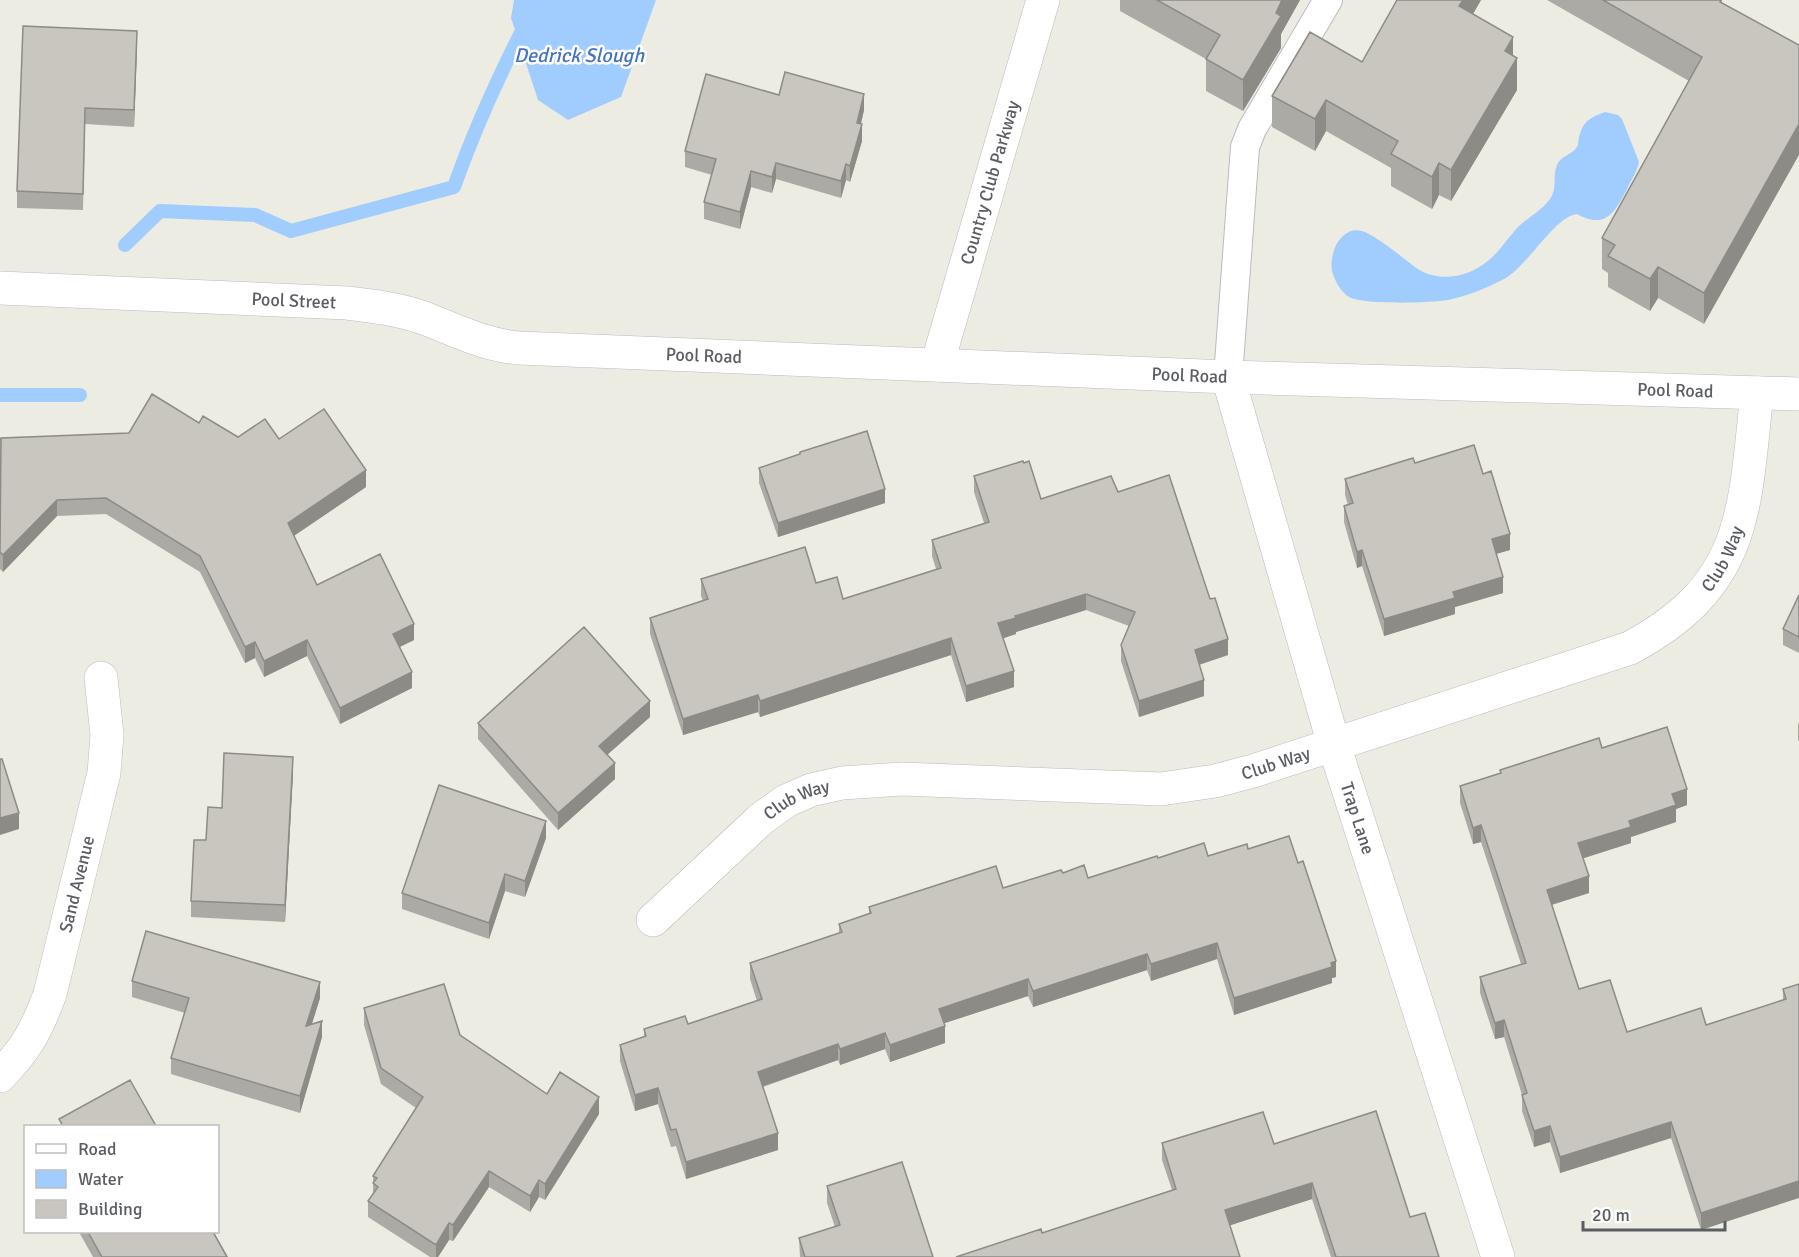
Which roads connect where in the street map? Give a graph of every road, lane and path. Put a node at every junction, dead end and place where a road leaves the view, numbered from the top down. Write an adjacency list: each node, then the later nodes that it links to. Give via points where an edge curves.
1 (1043, 0): 5 (street, Country Club Parkway)
2 (1328, 0): 6 (lane, via 1245,147)
3 (0, 288): 4 (street, Pool Street, via 376,306 421,317 499,346)
4 (579, 351): 5 (street, Pool Road)
5 (937, 365): 6 (street, Pool Road)
6 (1228, 377): 7 (street, Pool Road); 10 (street, Trap Lane)
7 (1757, 393): 8 (street, Pool Road); 10 (street, Club Way, via 1740,522 1713,580 1675,620 1630,648)
8 (1799, 394)
9 (101, 678): 12 (street, Sand Avenue, via 107,735 104,773 50,994 20,1056)
10 (1334, 745): 11 (street, Club Way, via 1215,781 1161,789 902,779 842,783 811,790 760,819); 13 (street, Trap Lane)
11 (653, 920)
12 (0, 1076)
13 (1498, 1257)

